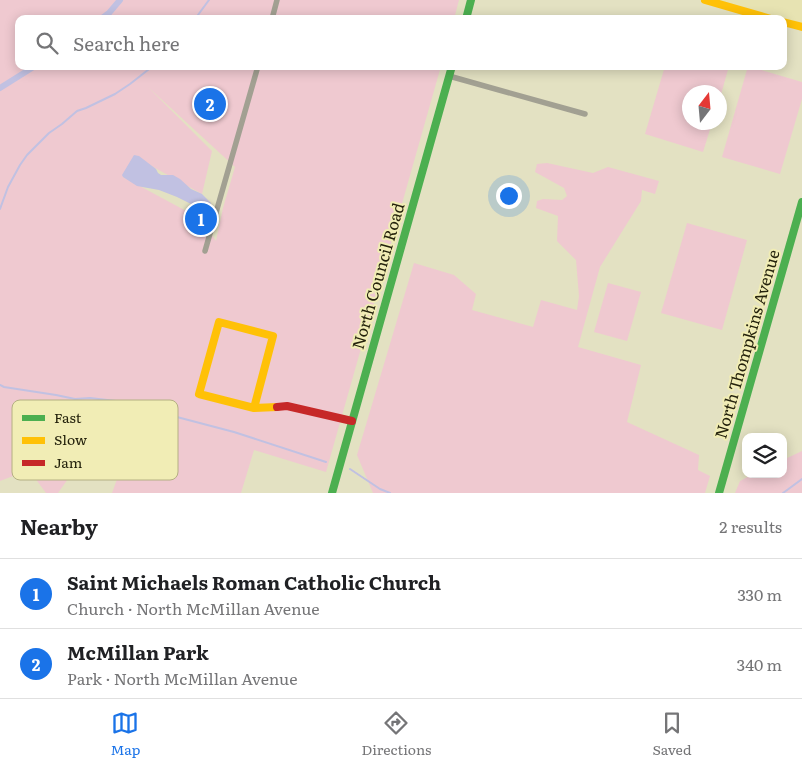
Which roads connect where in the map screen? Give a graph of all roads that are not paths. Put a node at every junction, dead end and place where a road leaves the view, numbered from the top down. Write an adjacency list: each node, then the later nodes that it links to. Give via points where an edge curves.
1 (277, 0): 4 (street)
2 (471, 0): 5 (street)
3 (705, 0): 6 (street)
4 (273, 15)
5 (467, 15)
6 (758, 15)
7 (787, 23): 8 (street)
8 (802, 27)
9 (257, 70): 14 (street)
10 (451, 70): 11 (street, North Council Road)
11 (450, 76): 12 (street); 16 (street, North Council Road)
12 (585, 114)
13 (802, 202): 18 (street, North Thompkins Avenue)
14 (205, 251)
15 (254, 408): 15 (street, via 199,394 219,322 273,336); 16 (street, via 287,406)
16 (352, 421): 17 (street, North Council Road)
17 (332, 493)
18 (719, 493)

